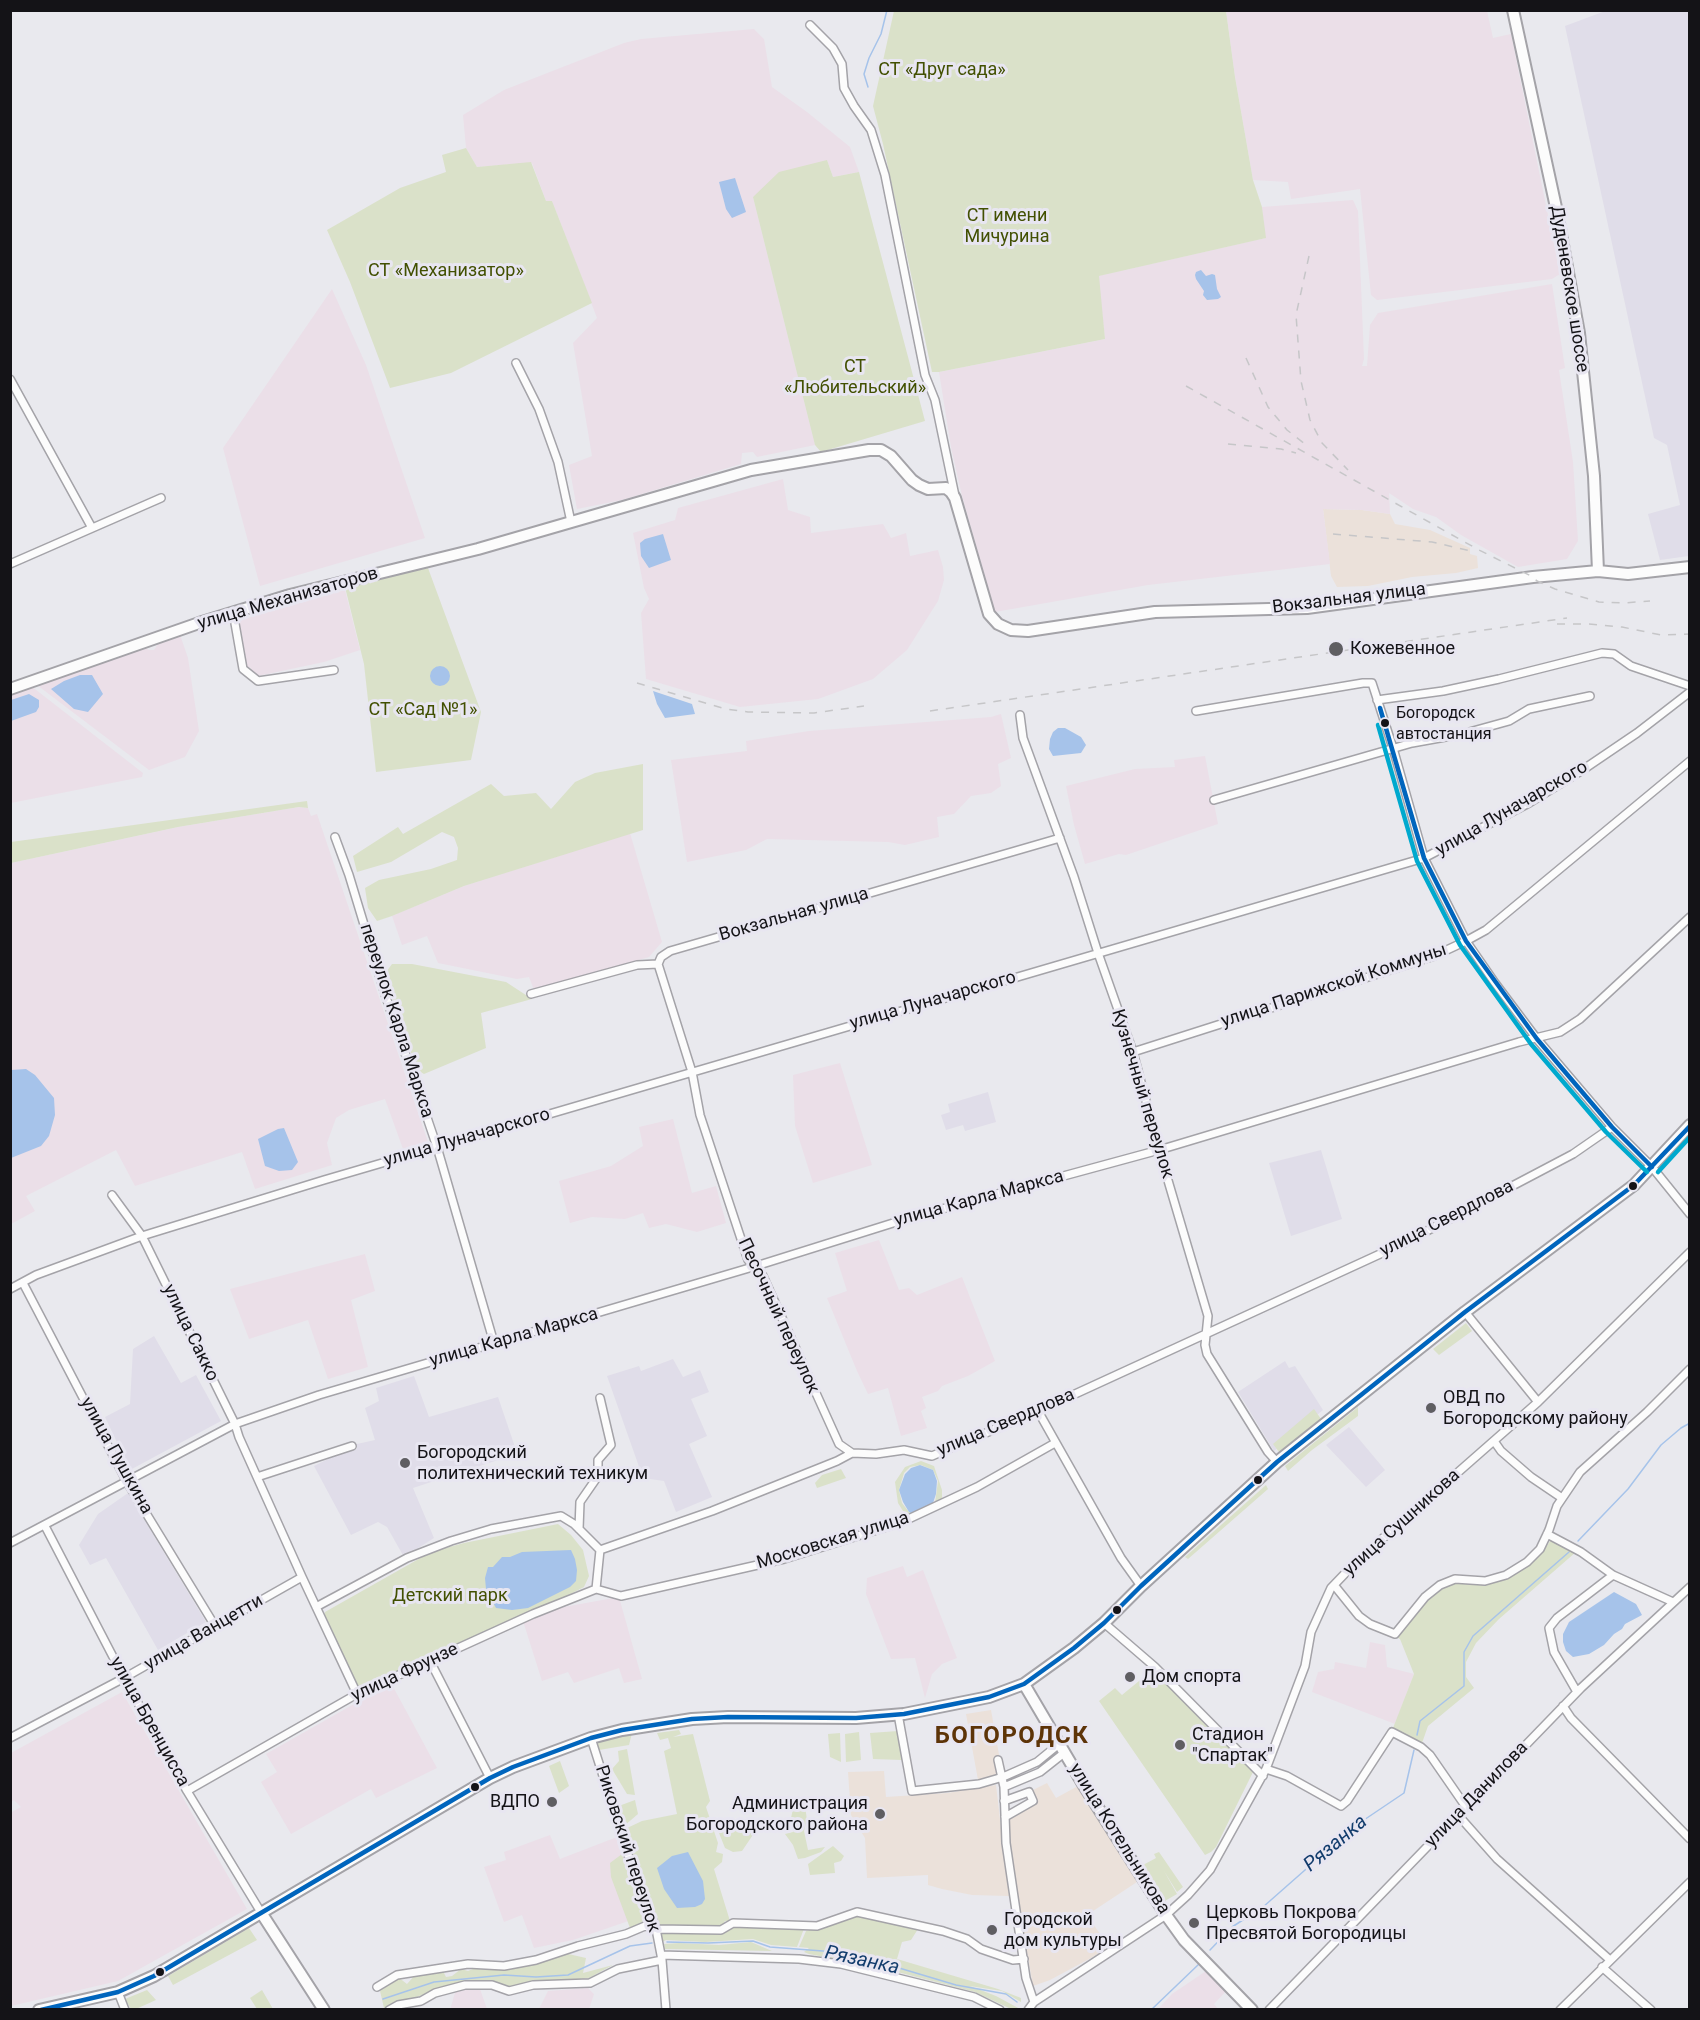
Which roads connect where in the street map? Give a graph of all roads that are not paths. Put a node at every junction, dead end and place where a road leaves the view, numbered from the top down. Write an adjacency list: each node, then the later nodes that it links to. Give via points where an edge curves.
1 (1513, 10): 11 (street, Дуденевское шоссе, via 1579,333 1594,476)
2 (810, 25): 6 (street, via 833,48 842,64 844,88 871,130)
3 (516, 363): 7 (street, via 539,409 558,462)
4 (10, 379): 8 (street)
5 (161, 498): 8 (street)
6 (955, 498): 7 (street, улица Механизаторов, via 946,488 919,485 891,456 881,450 869,450 752,470); 11 (street, Вокзальная улица, via 989,614 1011,630 1028,631 1155,612 1307,608)
7 (571, 522): 12 (street, улица Механизаторов)
8 (92, 528): 9 (street)
9 (10, 564)
10 (1689, 567): 11 (street, Вокзальная улица, via 1628,574)
11 (1598, 571)
12 (233, 612): 13 (street, via 243,669 258,681); 15 (street, улица Механизаторов)
13 (334, 670)
14 (1689, 686): 18 (street, via 1631,666 1614,654 1602,653 1443,691)
15 (10, 689)
16 (1689, 692): 26 (street, улица Луначарского, via 1636,734 1529,803)
17 (1590, 696): 21 (street, via 1529,709 1509,721 1462,734)
18 (1377, 700): 19 (street, via 1372,683 1363,683); 21 (street)
19 (1196, 711)
20 (1020, 715): 25 (street, Кузнечный переулок, via 1023,738)
21 (1394, 748): 23 (street); 26 (street)
22 (1689, 761): 28 (street, улица Парижской Коммуны, via 1486,930)
23 (1215, 800)
24 (335, 837): 37 (street, переулок Карла Маркса)
25 (1060, 838): 29 (street, Кузнечный переулок); 30 (street, Вокзальная улица, via 670,951)
26 (1424, 858): 28 (street); 29 (street, улица Луначарского)
27 (1689, 916): 32 (street, улица Карла Маркса, via 1580,1019 1560,1032)
28 (1466, 940): 32 (street); 33 (street, улица Парижской Коммуны, via 1434,956)
29 (1098, 953): 33 (street, Кузнечный переулок); 34 (street, улица Луначарского)
30 (658, 964): 31 (street, Вокзальная улица, via 637,965); 34 (street, Песочный переулок)
31 (531, 994)
32 (1537, 1039): 36 (street); 38 (street, улица Карла Маркса)
33 (1132, 1052): 38 (street, Кузнечный переулок)
34 (692, 1071): 37 (street, улица Луначарского); 44 (street, Песочный переулок, via 700,1115 748,1260)
35 (1689, 1125): 39 (street)
36 (1612, 1127): 39 (street); 48 (street, улица Свердлова, via 1573,1154 1404,1243)
37 (437, 1147): 42 (street, улица Луначарского); 49 (street, переулок Карла Маркса)
38 (1159, 1150): 44 (street, улица Карла Маркса, via 909,1218); 48 (street, Кузнечный переулок, via 1208,1316)
39 (1652, 1167): 41 (street); 47 (street, via 1634,1185)
40 (112, 1195): 42 (street, улица Сакко)
41 (1689, 1214)
42 (142, 1236): 45 (street, улица Луначарского); 54 (street, улица Сакко)
43 (1689, 1252): 52 (street, улица Сушникова)
44 (756, 1266): 49 (street, улица Карла Маркса); 58 (street, Песочный переулок, via 839,1444)
45 (23, 1283): 46 (street, улица Луначарского); 61 (street, улица Пушкина)
46 (10, 1289)
47 (1465, 1312): 52 (street); 59 (street)
48 (1207, 1333): 53 (street, улица Свердлова); 59 (street, Кузнечный переулок, via 1207,1354)
49 (494, 1343): 54 (street, улица Карла Маркса)
50 (1689, 1369): 62 (street, via 1580,1472)
51 (600, 1398): 64 (street, via 611,1444 598,1460 598,1476 580,1503)
52 (1538, 1401): 55 (street, улица Сушникова)
53 (1038, 1411): 56 (street); 58 (street, улица Свердлова, via 932,1456 904,1450)
54 (235, 1424): 60 (street, улица Сакко); 61 (street, улица Карла Маркса)
55 (1494, 1441): 62 (street, via 1531,1477); 70 (street, улица Сушникова)
56 (1055, 1443): 71 (street); 73 (street, Московская улица, via 977,1487 902,1522 784,1559 621,1596)
57 (352, 1446): 60 (street)
58 (852, 1453): 67 (street, улица Свердлова, via 712,1511)
59 (1276, 1462): 71 (street)
60 (257, 1477): 69 (street, улица Сакко)
61 (127, 1482): 63 (street, улица Карла Маркса); 77 (street, улица Пушкина)
62 (1562, 1498): 65 (street)
63 (45, 1526): 66 (street, улица Карла Маркса); 79 (street, улица Бренцисса)
64 (579, 1529): 67 (street); 75 (street, via 561,1516 491,1529 400,1562)
65 (1547, 1534): 68 (street); 70 (street, via 1540,1550 1506,1575 1485,1581 1455,1579 1440,1585 1395,1634 1359,1616)
66 (10, 1543)
67 (600, 1550): 73 (street)
68 (1613, 1575): 74 (street); 81 (street, via 1549,1628 1554,1652)
69 (302, 1577): 75 (street, улица Сакко); 77 (street, улица Ванцетти)
70 (1334, 1585): 89 (street, улица Сушникова, via 1311,1632 1305,1666)
71 (1141, 1586): 76 (street)
72 (1689, 1587): 74 (street, улица Данилова)
73 (596, 1589): 78 (street, улица Фрунзе)
74 (1673, 1602): 81 (street, улица Данилова)
75 (316, 1606): 82 (street, улица Сакко)
76 (1104, 1623): 80 (street); 89 (street)
77 (215, 1626): 79 (street, улица Ванцетти)
78 (430, 1661): 82 (street, улица Фрунзе); 91 (street)
79 (124, 1678): 85 (street, улица Ванцетти); 93 (street, улица Бренцисса)
80 (1024, 1684): 84 (street, via 988,1697); 87 (street, улица Котельникова)
81 (1577, 1692): 83 (street, улица Данилова)
82 (357, 1694): 93 (street, улица Фрунзе)
83 (1563, 1706): 95 (street, улица Данилова); 98 (street)
84 (898, 1714): 86 (street, via 692,1719); 90 (street, via 912,1791 979,1784)
85 (10, 1738)
86 (591, 1738): 91 (street); 102 (street, Риковский переулок)
87 (1062, 1748): 90 (street); 92 (street, via 1040,1772); 101 (street, улица Котельникова)
88 (998, 1760): 90 (street)
89 (1264, 1773): 95 (street, via 1287,1776 1341,1806 1392,1732 1430,1755); 101 (street, улица Сушникова, via 1210,1870)
90 (1003, 1777): 92 (street)
91 (490, 1778): 100 (street)
92 (1004, 1787): 94 (street)
93 (187, 1791): 100 (street, улица Бренцисса)
94 (1004, 1801): 97 (street); 97 (street, via 1029,1792 1033,1801)
95 (1466, 1807): 96 (street, улица Данилова)
96 (1458, 1815): 105 (street, via 1497,1859); 118 (street, улица Данилова)
97 (1005, 1817): 104 (street)
98 (1689, 1839)
99 (1689, 1882): 105 (street)
100 (262, 1914): 108 (street, via 154,1976); 112 (street)
101 (1166, 1915): 109 (street, улица Сушникова); 117 (street, улица Котельникова, via 1184,1940)
102 (656, 1929): 103 (street, Риковский переулок); 104 (street, via 721,1930 733,1923 817,1926 857,1912 943,1931 967,1939 981,1949 1013,1960); 107 (street, via 645,1926 504,1966 468,1964 397,1975)
103 (662, 1958): 113 (street, via 618,1969 590,1983 533,1985 510,1991 492,1985 465,1985); 114 (street, Риковский переулок); 115 (street, via 800,1959 841,1964 974,1997)
104 (1024, 1959): 109 (street)
105 (1610, 1960): 106 (street)
106 (1602, 1967): 119 (street); 120 (street)
107 (377, 1987)
108 (118, 1992): 110 (street); 111 (street)
109 (1034, 2001): 116 (street)
110 (39, 2010)
111 (125, 2010)
112 (324, 2010)
113 (389, 2010)
114 (666, 2010)
115 (1000, 2010)
116 (1028, 2010)
117 (1252, 2010)
118 (1269, 2010)
119 (1560, 2010)
120 (1651, 2010)

